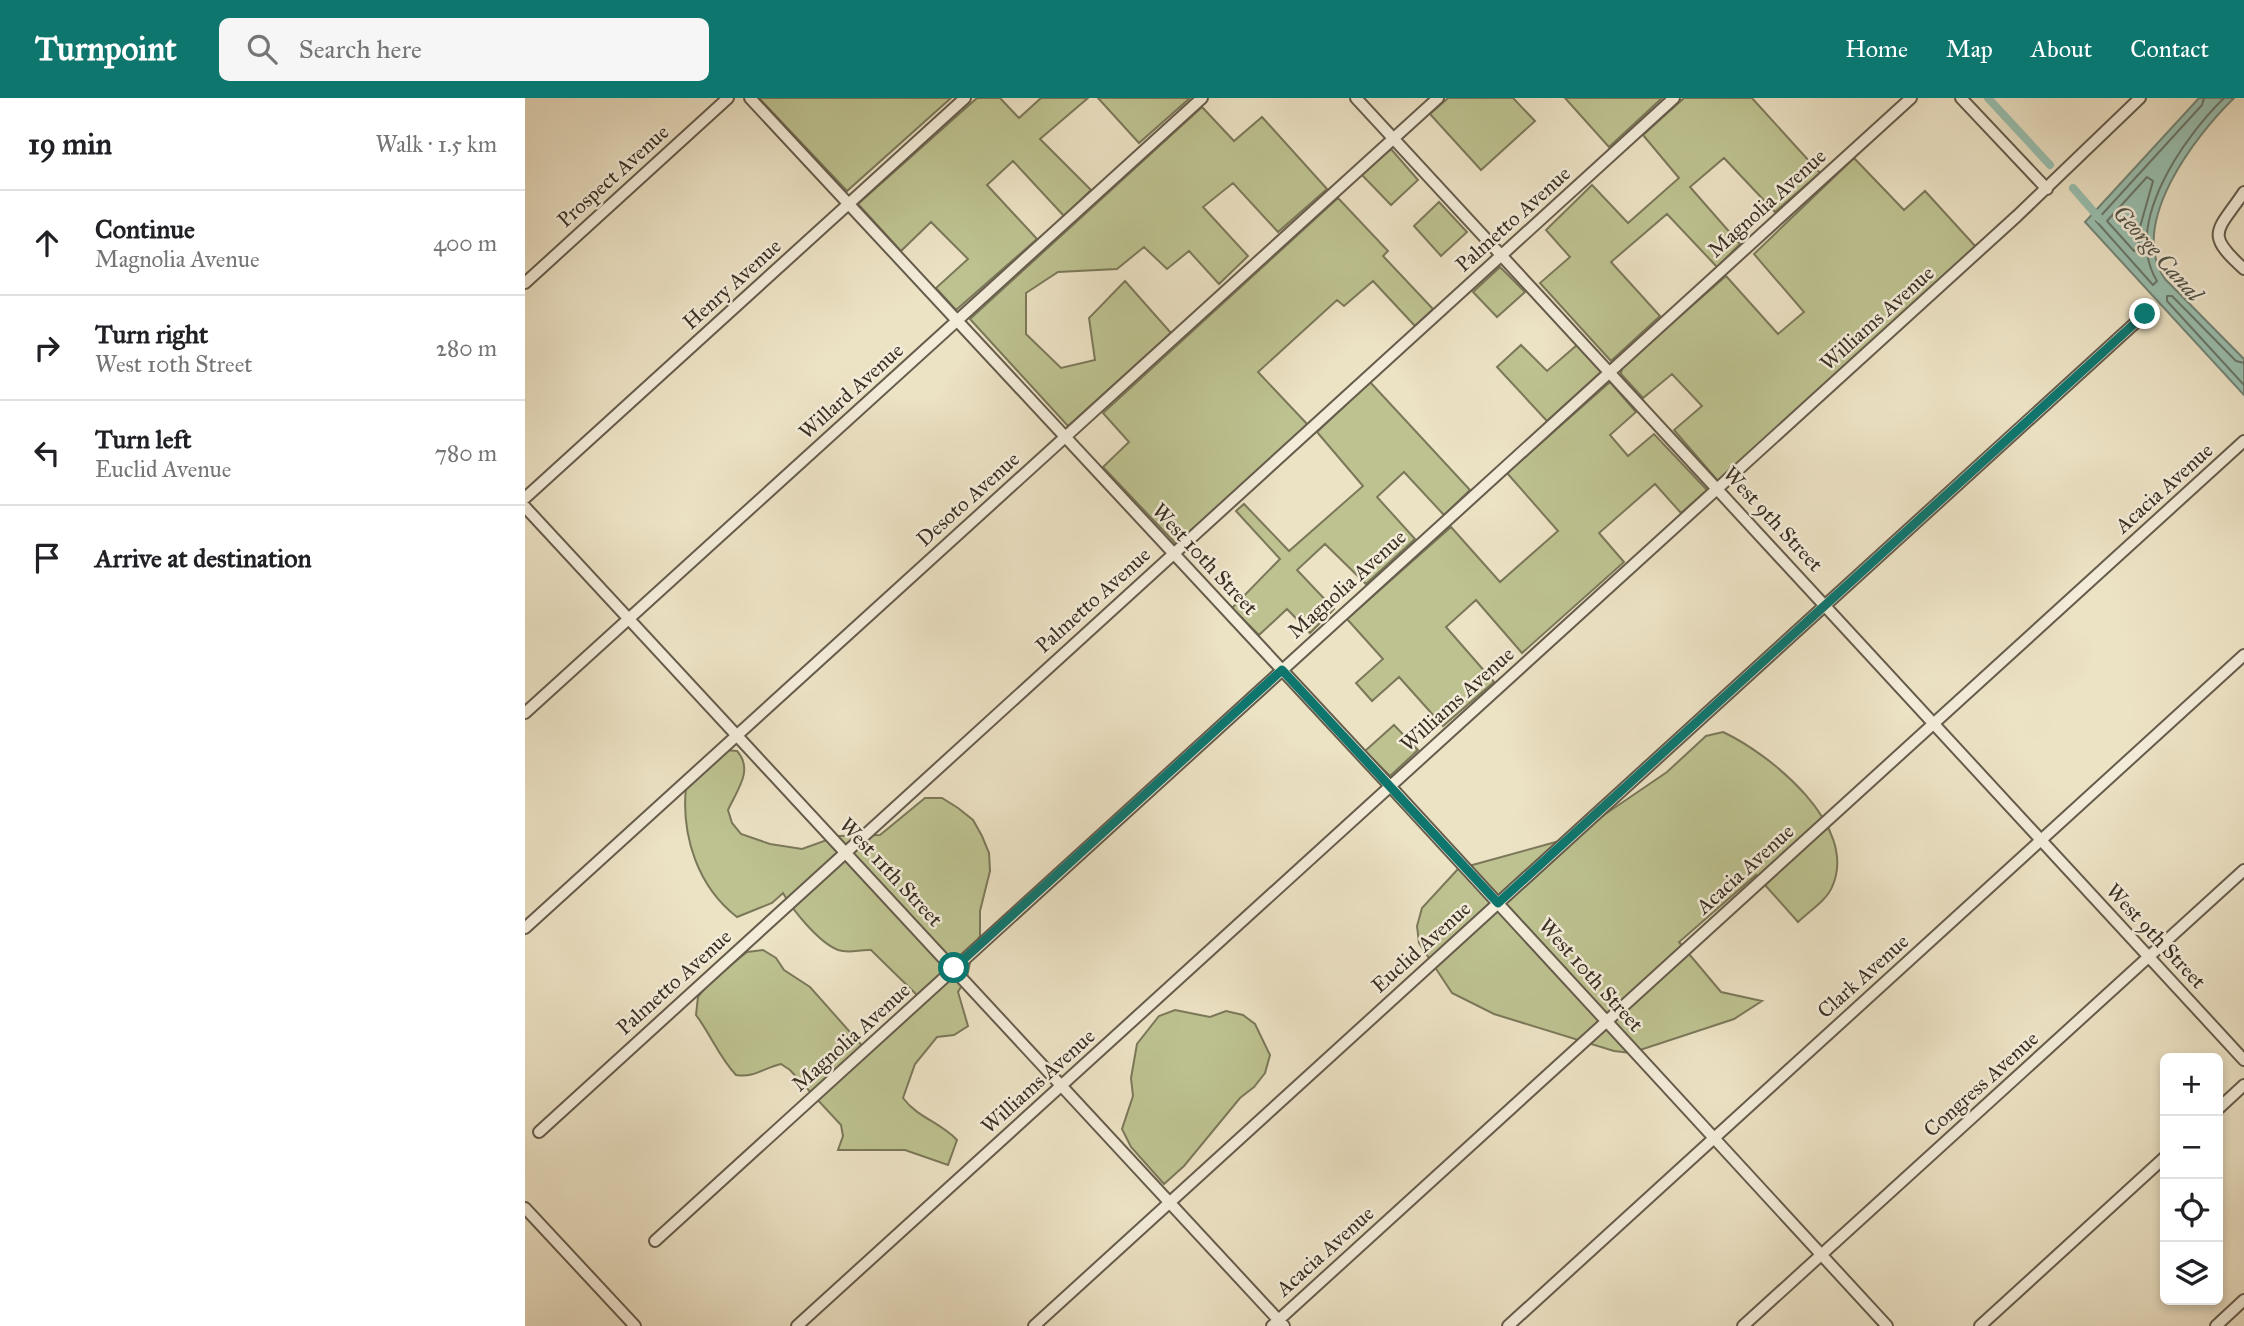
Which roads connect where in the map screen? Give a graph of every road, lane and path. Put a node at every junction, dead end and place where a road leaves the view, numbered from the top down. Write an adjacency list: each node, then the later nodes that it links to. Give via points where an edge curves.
1 (728, 98): 17 (street, Prospect Avenue)
2 (750, 98): 14 (street, West 10th Street)
3 (965, 98): 14 (street, Henry Avenue)
4 (1202, 98): 19 (street, Willard Avenue)
5 (1356, 98): 11 (street, West 9th Street)
6 (1438, 98): 11 (street, Desoto Avenue)
7 (1674, 98): 15 (street, Palmetto Avenue)
8 (1911, 98): 20 (street, Magnolia Avenue)
9 (1961, 98): 12 (street)
10 (2140, 98): 12 (street, Williams Avenue)
11 (1394, 138): 15 (street, West 9th Street); 21 (street, Desoto Avenue)
12 (2047, 189): 23 (street, Williams Avenue)
13 (2244, 192): 16 (street, via 2219,228 2217,240)
14 (849, 204): 19 (street, West 10th Street); 24 (street, Henry Avenue)
15 (1502, 255): 20 (street, West 9th Street); 26 (street, Palmetto Avenue)
16 (2244, 269)
17 (525, 283)
18 (2145, 314): 27 (street, Euclid Avenue)
19 (957, 320): 21 (street, West 10th Street); 28 (street, Willard Avenue)
20 (1610, 372): 23 (street, West 9th Street); 30 (street, Magnolia Avenue)
21 (1065, 436): 26 (street, West 10th Street); 33 (street, Desoto Avenue)
22 (2244, 441): 32 (street, Acacia Avenue)
23 (1718, 487): 27 (street, West 9th Street); 34 (street, Williams Avenue)
24 (525, 498)
25 (525, 506): 28 (street, West 11th Street)
26 (1174, 554): 30 (street, West 10th Street); 36 (street, Palmetto Avenue)
27 (1826, 605): 32 (street, West 9th Street); 38 (street, Euclid Avenue)
28 (630, 619): 31 (street, Willard Avenue); 33 (street, West 11th Street)
29 (2244, 655): 35 (street, Clark Avenue)
30 (1282, 670): 34 (street, West 10th Street); 41 (street, Magnolia Avenue)
31 (525, 713)
32 (1934, 723): 35 (street, West 9th Street); 42 (street, Acacia Avenue)
33 (737, 735): 36 (street, West 11th Street); 39 (street, Desoto Avenue)
34 (1390, 786): 38 (street, West 10th Street); 44 (street, Williams Avenue)
35 (2041, 840): 40 (street, West 9th Street); 48 (street, Clark Avenue)
36 (846, 852): 41 (street, West 11th Street); 47 (street, Palmetto Avenue)
37 (2244, 870): 40 (street, Congress Avenue)
38 (1498, 903): 42 (street, West 10th Street); 50 (street, Euclid Avenue)
39 (525, 928)
40 (2149, 956): 43 (street, West 9th Street); 53 (street, Congress Avenue)
41 (954, 968): 44 (street, West 11th Street); 52 (street, Magnolia Avenue)
42 (1606, 1021): 48 (street, West 10th Street); 55 (street, Acacia Avenue)
43 (2244, 1060)
44 (1063, 1085): 50 (street, West 11th Street); 57 (street, Williams Avenue)
45 (2244, 1085): 46 (street)
46 (2223, 1104)
47 (539, 1132)
48 (1714, 1138): 53 (street, West 10th Street); 59 (street, Clark Avenue)
49 (2160, 1162): 62 (street)
50 (1171, 1202): 55 (street, West 11th Street); 58 (street, Euclid Avenue)
51 (525, 1208): 56 (street)
52 (655, 1241)
53 (1821, 1255): 60 (street, Congress Avenue); 61 (street, West 10th Street)
54 (2244, 1300): 63 (street)
55 (1278, 1324)
56 (635, 1326)
57 (797, 1326)
58 (1034, 1326)
59 (1508, 1326)
60 (1743, 1326)
61 (1887, 1326)
62 (1980, 1326)
63 (2215, 1326)

